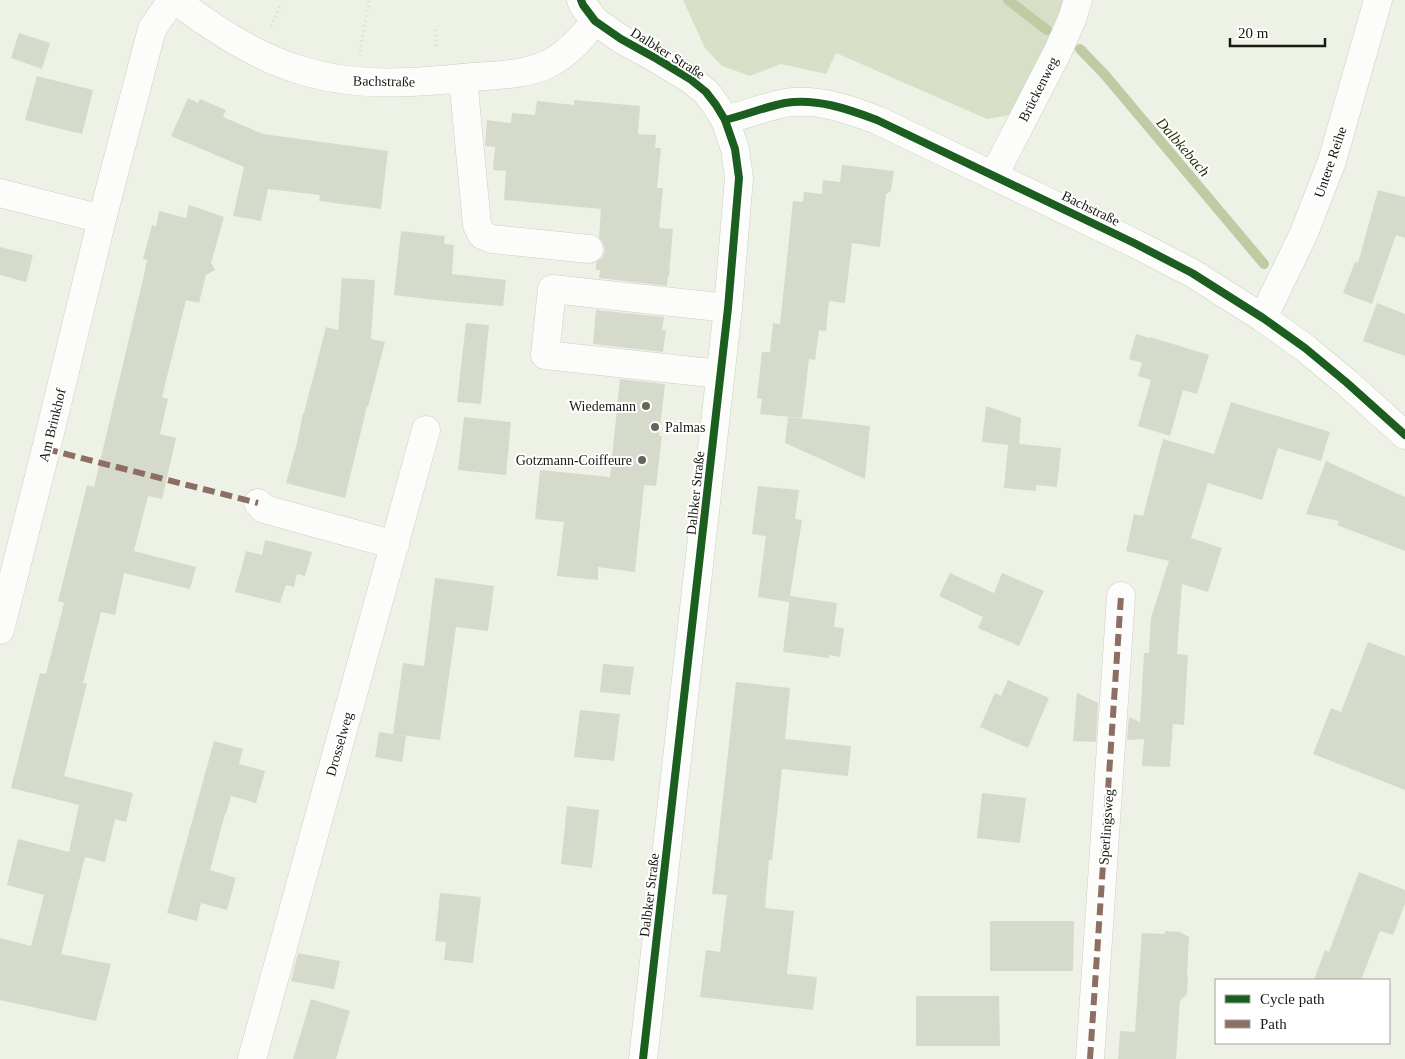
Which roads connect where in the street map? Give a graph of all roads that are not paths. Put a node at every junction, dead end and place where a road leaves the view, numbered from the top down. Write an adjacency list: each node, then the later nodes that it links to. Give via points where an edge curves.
1 (173, 0): 5 (street, Bachstraße, via 215,30 299,70 381,84); 9 (street, Am Brinkhof, via 152,29)
2 (1078, 0): 7 (street, Brückenweg, via 1058,51)
3 (1378, 0): 12 (street, Untere Reihe, via 1332,161 1304,233)
4 (588, 10): 5 (street, Bachstraße, via 583,36 560,57 530,70); 6 (street, Dalbker Straße, via 621,38 706,92)
5 (462, 78): 10 (street, via 477,225 482,235 492,240)
6 (725, 120): 7 (street, Bachstraße, via 786,103 813,102 843,108 877,120); 11 (street, Dalbker Straße, via 735,149 738,178)
7 (994, 175): 12 (street, Bachstraße, via 1192,273)
8 (0, 193): 9 (street)
9 (102, 219): 19 (street, Am Brinkhof)
10 (589, 249)
11 (728, 308): 13 (street, Dalbker Straße); 13 (street, via 552,289 545,355)
12 (1263, 318): 15 (street, Bachstraße, via 1312,353)
13 (720, 374): 21 (street, Dalbker Straße)
14 (426, 430): 17 (street, Drosselweg)
15 (1405, 435)
16 (258, 503): 17 (street, via 264,509)
17 (395, 545): 20 (street, Drosselweg)
18 (1121, 596): 22 (street, Sperlingsweg)
19 (0, 630)
20 (252, 1059)
21 (643, 1059)
22 (1090, 1059)

